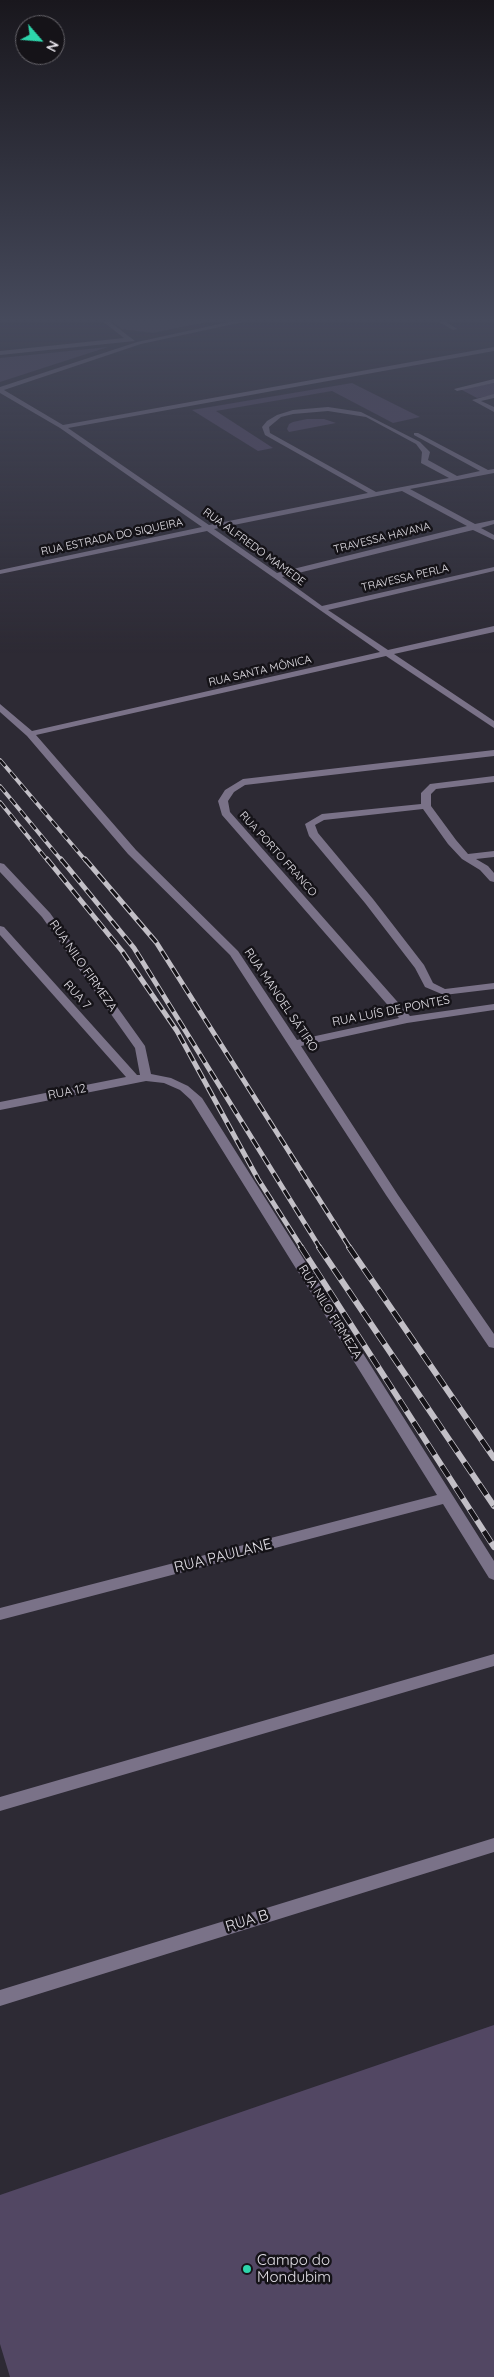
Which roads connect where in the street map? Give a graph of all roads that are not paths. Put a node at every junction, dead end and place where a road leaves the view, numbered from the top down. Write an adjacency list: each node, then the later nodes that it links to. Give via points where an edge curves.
1 (69, 432): 11 (street, RUA ALFREDO MAMEDE)
2 (266, 432): 8 (street, via 273,439)
3 (398, 432): 6 (street, via 418,442 426,452 424,460)
4 (413, 432): 5 (street)
5 (491, 471): 6 (street, RUA ESTRADA DO SIQUEIRA)
6 (455, 478): 7 (street, RUA ESTRADA DO SIQUEIRA)
7 (404, 489): 8 (street, RUA ESTRADA DO SIQUEIRA); 10 (street)
8 (375, 494): 11 (street, RUA ESTRADA DO SIQUEIRA)
9 (494, 522): 10 (street, TRAVESSA HAVANA)
10 (473, 527): 12 (street); 15 (street, TRAVESSA HAVANA)
11 (208, 528): 14 (street, RUA ESTRADA DO SIQUEIRA); 15 (street, RUA ALFREDO MAMEDE)
12 (494, 538)
13 (494, 568): 16 (street, TRAVESSA PERLA)
14 (0, 572)
15 (276, 576): 16 (street, RUA ALFREDO MAMEDE)
16 (321, 609): 18 (street, RUA ALFREDO MAMEDE)
17 (494, 629): 18 (street, RUA SANTA MÔNICA)
18 (388, 654): 20 (street, RUA ALFREDO MAMEDE); 21 (street, RUA SANTA MÔNICA)
19 (0, 707): 21 (street, RUA MANOEL SÁTIRO)
20 (494, 725)
21 (30, 734): 33 (street, RUA MANOEL SÁTIRO, via 132,852 234,954)
22 (494, 753): 32 (street, RUA PORTO FRANCO, via 243,782 230,790 223,801 224,813)
23 (494, 779): 24 (street, via 432,786 426,793)
24 (426, 806): 26 (street); 30 (street, via 322,817 310,824 313,834 415,960 429,985 444,992)
25 (494, 854): 26 (street)
26 (466, 857): 28 (street)
27 (0, 866): 34 (street, RUA NILO FIRMEZA, via 46,915 141,1048)
28 (494, 879)
29 (0, 929): 34 (street, RUA 7)
30 (494, 986)
31 (494, 1006): 32 (street, RUA LUÍS DE PONTES)
32 (408, 1020): 33 (street, RUA LUÍS DE PONTES)
33 (295, 1044): 36 (street, RUA MANOEL SÁTIRO, via 392,1195)
34 (140, 1078): 35 (street, RUA 12); 37 (street, RUA NILO FIRMEZA, via 167,1080 196,1098)
35 (0, 1106)
36 (494, 1344)
37 (447, 1498): 38 (street, RUA NILO FIRMEZA); 39 (street, RUA PAULANE)
38 (494, 1574)
39 (0, 1614)
40 (494, 1660): 41 (street)
41 (0, 1804)
42 (494, 1845): 43 (street, RUA B)
43 (0, 1998)

